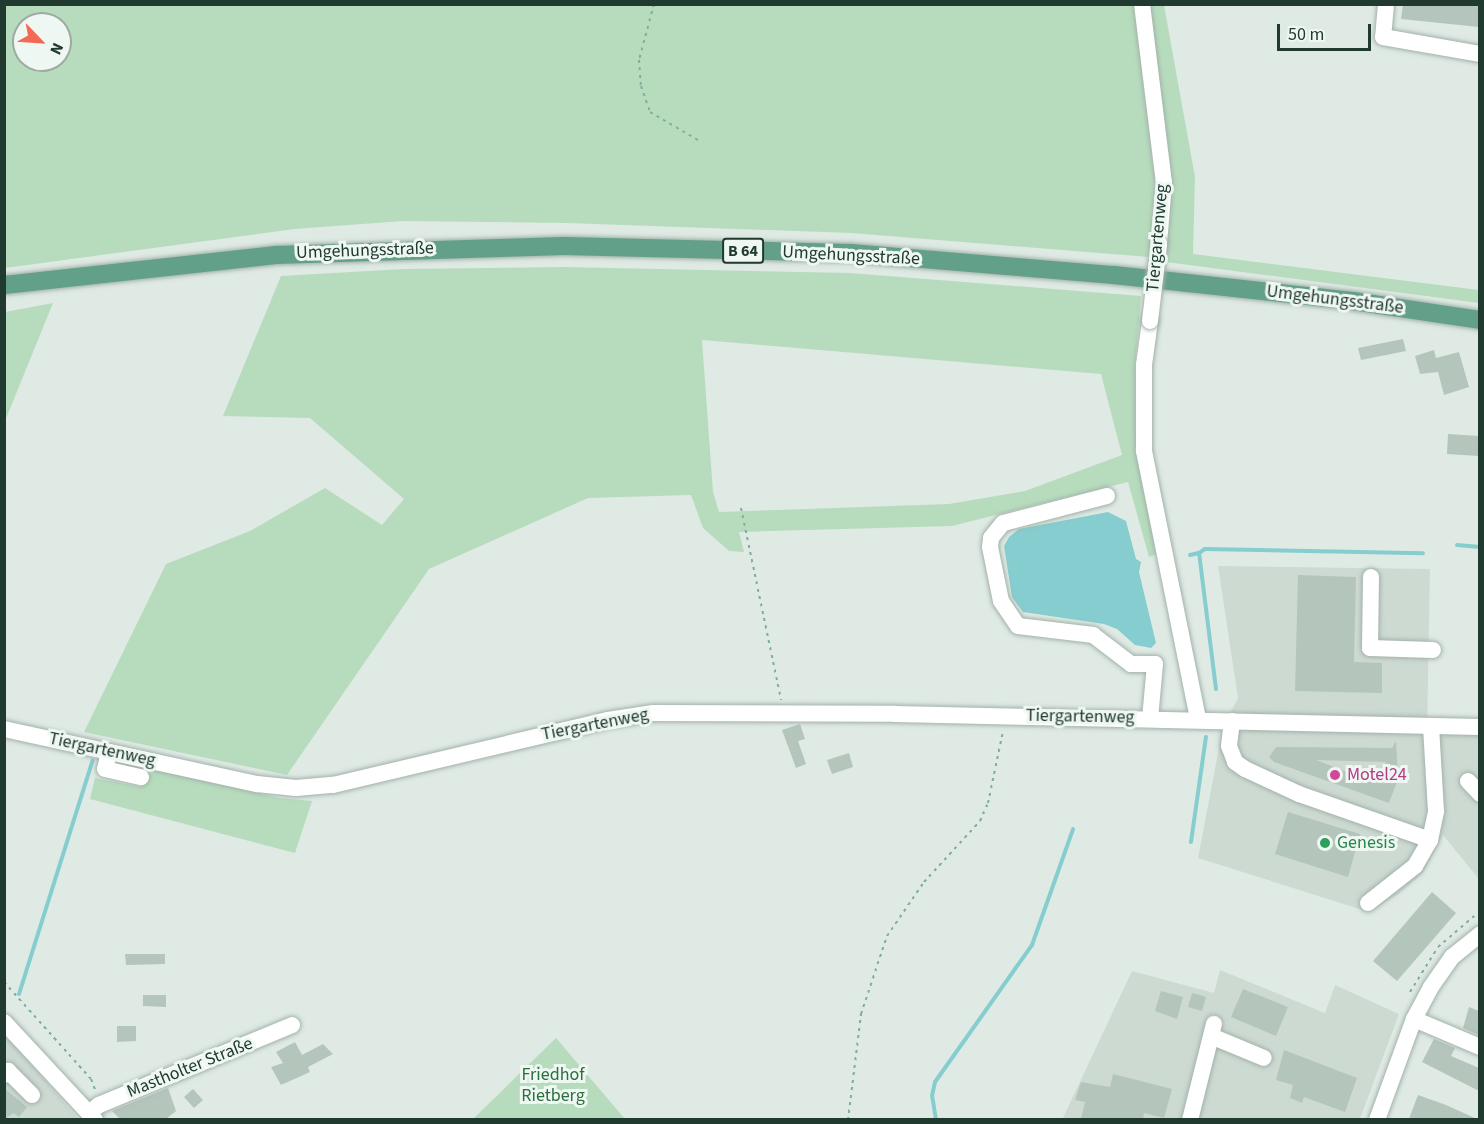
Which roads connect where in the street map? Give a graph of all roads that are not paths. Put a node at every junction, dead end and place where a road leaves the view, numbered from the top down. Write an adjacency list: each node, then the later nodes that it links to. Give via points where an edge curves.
1 (1142, 4): 10 (street, Tiergartenweg, bridge, via 1164,182 1144,365 1144,451)
2 (1386, 4): 3 (street, via 1383,37)
3 (1479, 54)
4 (4, 285): 5 (main road, Umgehungsstraße / B 64, via 276,255 564,246 873,255 1114,275 1353,301)
5 (1479, 320)
6 (1107, 496): 9 (street, via 1003,523 991,538 990,547 1001,601 1018,626 1093,635 1131,664 1155,664)
7 (1371, 577): 8 (street, via 1370,648)
8 (1432, 650)
9 (1150, 719): 10 (street, Tiergartenweg); 15 (street, Tiergartenweg, via 653,713 608,720 333,785 296,788 256,784)
10 (1198, 720): 11 (street, Tiergartenweg)
11 (1232, 721): 12 (street, Tiergartenweg); 17 (street, via 1229,746 1235,762 1245,769 1299,794)
12 (1431, 726): 13 (street, Tiergartenweg); 17 (street, via 1436,811)
13 (1479, 727)
14 (4, 729): 15 (street, Tiergartenweg)
15 (109, 752): 16 (street, via 105,769)
16 (141, 777)
17 (1430, 840): 18 (street, via 1415,866)
18 (1368, 903)
19 (1479, 934): 20 (street, via 1452,957)
20 (1414, 1019): 23 (street); 29 (street)
21 (4, 1022): 27 (street)
22 (292, 1025): 27 (street, Mastholter Straße)
23 (1479, 1047)
24 (1264, 1058): 28 (street, via 1212,1030)
25 (4, 1075): 26 (street, via 8,1071)
26 (32, 1095)
27 (94, 1113)
28 (1190, 1119)
29 (1377, 1119)

